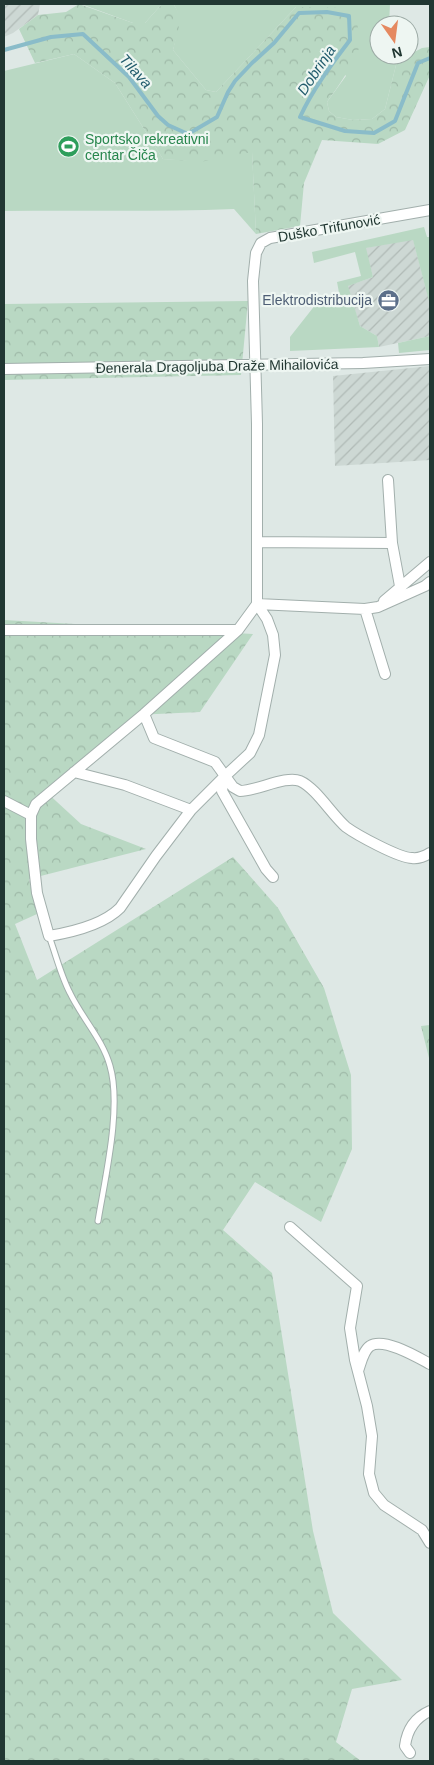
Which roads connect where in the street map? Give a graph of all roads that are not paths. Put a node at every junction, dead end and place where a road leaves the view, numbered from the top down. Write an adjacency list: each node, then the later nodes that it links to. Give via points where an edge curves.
1 (430, 210): 3 (street, Duško Trifunović, via 270,238 261,243 256,253 253,281)
2 (430, 359): 3 (street, Đenerala Dragoljuba Draže Mihailovića, via 363,364)
3 (255, 364): 4 (street, Đenerala Dragoljuba Draže Mihailovića); 6 (street)
4 (4, 369)
5 (388, 480): 7 (street)
6 (258, 542): 7 (street); 11 (street)
7 (392, 543): 10 (street)
8 (430, 562): 10 (street)
9 (430, 582): 12 (street)
10 (400, 586): 12 (street)
11 (257, 604): 13 (street); 15 (street); 19 (street, via 273,635 275,655 259,734 250,753)
12 (378, 607): 13 (street)
13 (365, 609): 16 (street)
14 (4, 630): 15 (street)
15 (238, 630): 17 (street)
16 (385, 674)
17 (144, 714): 18 (street); 19 (street, via 154,738 215,762)
18 (74, 772): 21 (street, via 125,785); 22 (street, via 36,804)
19 (224, 777): 21 (street); 23 (street, via 240,792 299,780 347,827 380,846 411,858); 24 (street, via 222,791)
20 (4, 801): 22 (street)
21 (191, 810): 25 (street, via 114,915)
22 (31, 815): 25 (street, via 37,893)
23 (430, 853)
24 (273, 877)
25 (49, 936): 26 (lane, via 70,992 106,1052 114,1081 113,1126)
26 (98, 1221)
27 (290, 1227): 29 (street, via 357,1286 350,1328)
28 (430, 1364): 29 (street, via 377,1343 369,1346 363,1355)
29 (358, 1372): 30 (street, via 372,1436 369,1474 374,1493 384,1505 422,1530)
30 (430, 1543)
31 (430, 1711): 32 (street, via 413,1724 407,1734 405,1746)
32 (410, 1753)

